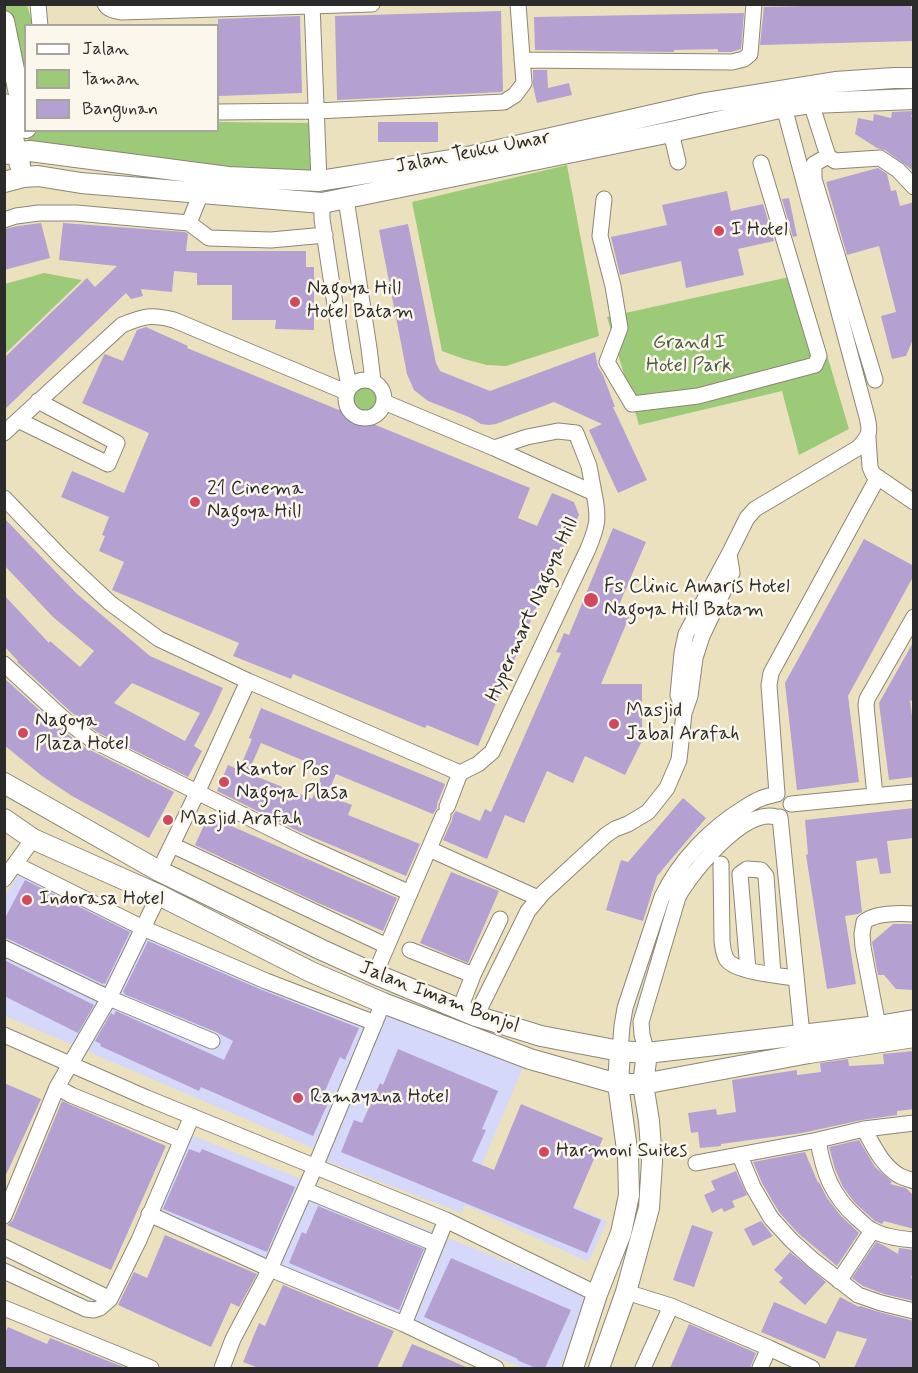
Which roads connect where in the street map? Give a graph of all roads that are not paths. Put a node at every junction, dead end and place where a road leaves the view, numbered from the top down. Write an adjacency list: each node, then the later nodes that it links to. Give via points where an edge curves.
1 (38, 4): 8 (street)
2 (105, 4): 6 (street, via 122,12)
3 (372, 4): 6 (street)
4 (518, 4): 9 (street)
5 (754, 4): 9 (street, via 750,54 732,62)
6 (313, 5): 15 (street)
7 (4, 21): 17 (main road)
8 (40, 24)
9 (522, 60): 15 (street, via 524,83 504,102)
10 (914, 78): 25 (main road, Jalan Teuku Umar, via 835,82 705,102 464,158)
11 (914, 99): 12 (main road, Jalan Teuku Umar)
12 (811, 103): 14 (main road, Jalan Teuku Umar); 21 (street)
13 (4, 104): 20 (main road)
14 (784, 107): 19 (main road, Jalan Teuku Umar); 42 (street, via 867,417)
15 (316, 111): 16 (street); 25 (street)
16 (219, 112)
17 (24, 119)
18 (25, 132): 20 (main road)
19 (671, 132): 22 (street); 28 (main road, Jalan Teuku Umar)
20 (18, 152): 24 (main road); 25 (main road, Jalan Teuku Umar, via 228,177)
21 (828, 156): 26 (street, via 835,161 880,158); 36 (street, via 814,164 814,179)
22 (678, 162)
23 (761, 163): 29 (street, via 819,356 815,365 698,396 632,404 607,362 620,328 600,236)
24 (22, 178): 27 (main road, Jalan Teuku Umar)
25 (319, 181)
26 (914, 188)
27 (201, 193): 30 (main road, Jalan Teuku Umar); 32 (street)
28 (346, 199): 30 (main road, Jalan Teuku Umar); 33 (street)
29 (604, 199)
30 (322, 203): 34 (street)
31 (4, 220): 32 (street, via 39,213 76,213)
32 (189, 223): 34 (street, via 209,238)
33 (351, 237): 34 (street); 35 (street)
34 (325, 239): 37 (street)
35 (372, 374): 37 (street); 39 (street)
36 (875, 380)
37 (346, 386): 38 (street, via 159,316 141,317 122,325); 39 (street, via 346,404 358,417 373,416)
38 (38, 401): 40 (street); 40 (street, via 117,442 108,464)
39 (389, 404): 43 (street)
40 (18, 420): 41 (street)
41 (4, 433)
42 (868, 438): 44 (street, via 871,470); 69 (street, via 858,448 755,509 747,518 729,554 732,573 702,636 684,713 679,760 667,788 648,812 606,835)
43 (494, 448): 45 (street); 45 (street, Hypermart Nagoya Hill, via 558,431 576,433)
44 (878, 477): 47 (street); 55 (street, via 771,673)
45 (594, 493): 51 (street, Hypermart Nagoya Hill, via 596,528 492,752)
46 (4, 498): 50 (street, via 110,603 159,639)
47 (914, 502)
48 (914, 617): 56 (street, via 867,699)
49 (4, 664): 54 (street, via 92,740)
50 (248, 681): 51 (street); 54 (street)
51 (460, 773): 62 (street)
52 (4, 783): 65 (main road, Jalan Imam Bonjol)
53 (914, 792): 56 (street)
54 (197, 793): 61 (street); 67 (street)
55 (775, 795): 57 (street, via 785,795); 58 (street, via 768,801 768,809); 93 (street, via 753,802 714,828 668,885 625,1008)
56 (875, 796): 57 (street)
57 (791, 804): 58 (street, via 790,812)
58 (778, 817): 82 (street); 94 (street, via 758,817 729,836 678,897 641,1022)
59 (4, 819): 60 (main road, Jalan Imam Bonjol)
60 (33, 839): 63 (street); 68 (main road, Jalan Imam Bonjol)
61 (172, 845): 65 (street); 73 (street)
62 (429, 849): 67 (street); 69 (street)
63 (15, 864): 66 (street); 72 (street)
64 (721, 864): 77 (street, via 723,952 729,962)
65 (159, 872): 75 (main road, Jalan Imam Bonjol)
66 (4, 879)
67 (410, 893): 73 (street)
68 (159, 895): 72 (street); 78 (main road, Jalan Imam Bonjol)
69 (538, 898): 85 (street)
70 (914, 914): 88 (street, via 870,917 864,922 863,946)
71 (500, 919): 80 (street)
72 (143, 928): 83 (street); 87 (street)
73 (387, 946): 79 (street)
74 (4, 948): 83 (street)
75 (322, 950): 78 (main road); 79 (main road, Jalan Imam Bonjol)
76 (410, 950): 80 (street)
77 (748, 970): 81 (street); 81 (street, via 740,874 747,868 762,870 766,876)
78 (311, 972): 84 (main road, Jalan Imam Bonjol)
79 (375, 974): 85 (main road, Jalan Imam Bonjol)
80 (473, 975): 85 (street)
81 (773, 975): 82 (street)
82 (796, 978): 90 (street)
83 (108, 998): 92 (street); 95 (street)
84 (383, 1003): 87 (street); 96 (main road, Jalan Imam Bonjol, via 530,1059)
85 (468, 1013): 93 (main road, Jalan Imam Bonjol, via 541,1036)
86 (914, 1020): 88 (main road, Jalan Imam Bonjol)
87 (375, 1023): 106 (street)
88 (878, 1026): 90 (main road, Jalan Imam Bonjol)
89 (4, 1035): 95 (street)
90 (802, 1035): 94 (main road, Jalan Imam Bonjol)
91 (914, 1037): 97 (main road, Jalan Imam Bonjol)
92 (212, 1041)
93 (620, 1051): 94 (main road, Jalan Imam Bonjol); 96 (main road)
94 (647, 1053): 97 (main road)
95 (69, 1064): 98 (street); 99 (street)
96 (618, 1084): 97 (main road, Jalan Imam Bonjol); 120 (main road, via 629,1195 621,1233)
97 (643, 1084): 119 (main road, via 652,1162 649,1208)
98 (57, 1087): 102 (street); 110 (street)
99 (192, 1116): 102 (street); 106 (street)
100 (914, 1123): 101 (street)
101 (864, 1129): 103 (street); 107 (street, via 886,1164 898,1175)
102 (181, 1140): 109 (street)
103 (818, 1140): 104 (street); 112 (street, via 826,1177 845,1207)
104 (740, 1156): 105 (street); 118 (street, via 771,1218)
105 (696, 1163)
106 (315, 1167): 108 (street); 111 (street)
107 (914, 1181)
108 (305, 1190): 114 (street); 116 (street)
109 (149, 1214): 116 (street); 121 (street)
110 (4, 1216)
111 (446, 1220): 114 (street); 120 (street)
112 (872, 1231): 113 (street); 118 (street)
113 (914, 1240)
114 (436, 1244): 125 (street)
115 (4, 1247): 121 (street)
116 (270, 1269): 125 (street); 128 (street)
117 (4, 1271): 121 (street, via 86,1309 100,1308)
118 (839, 1281): 124 (street, via 858,1295)
119 (626, 1292): 122 (street); 131 (main road)
120 (597, 1294): 130 (main road)
121 (110, 1299)
122 (671, 1306): 126 (street); 132 (street)
123 (4, 1308): 127 (street)
124 (914, 1311)
125 (404, 1324): 129 (street)
126 (769, 1348): 133 (street); 134 (street)
127 (151, 1368)
128 (222, 1368)
129 (496, 1368)
130 (573, 1368)
131 (599, 1368)
132 (642, 1368)
133 (760, 1368)
134 (812, 1368)

